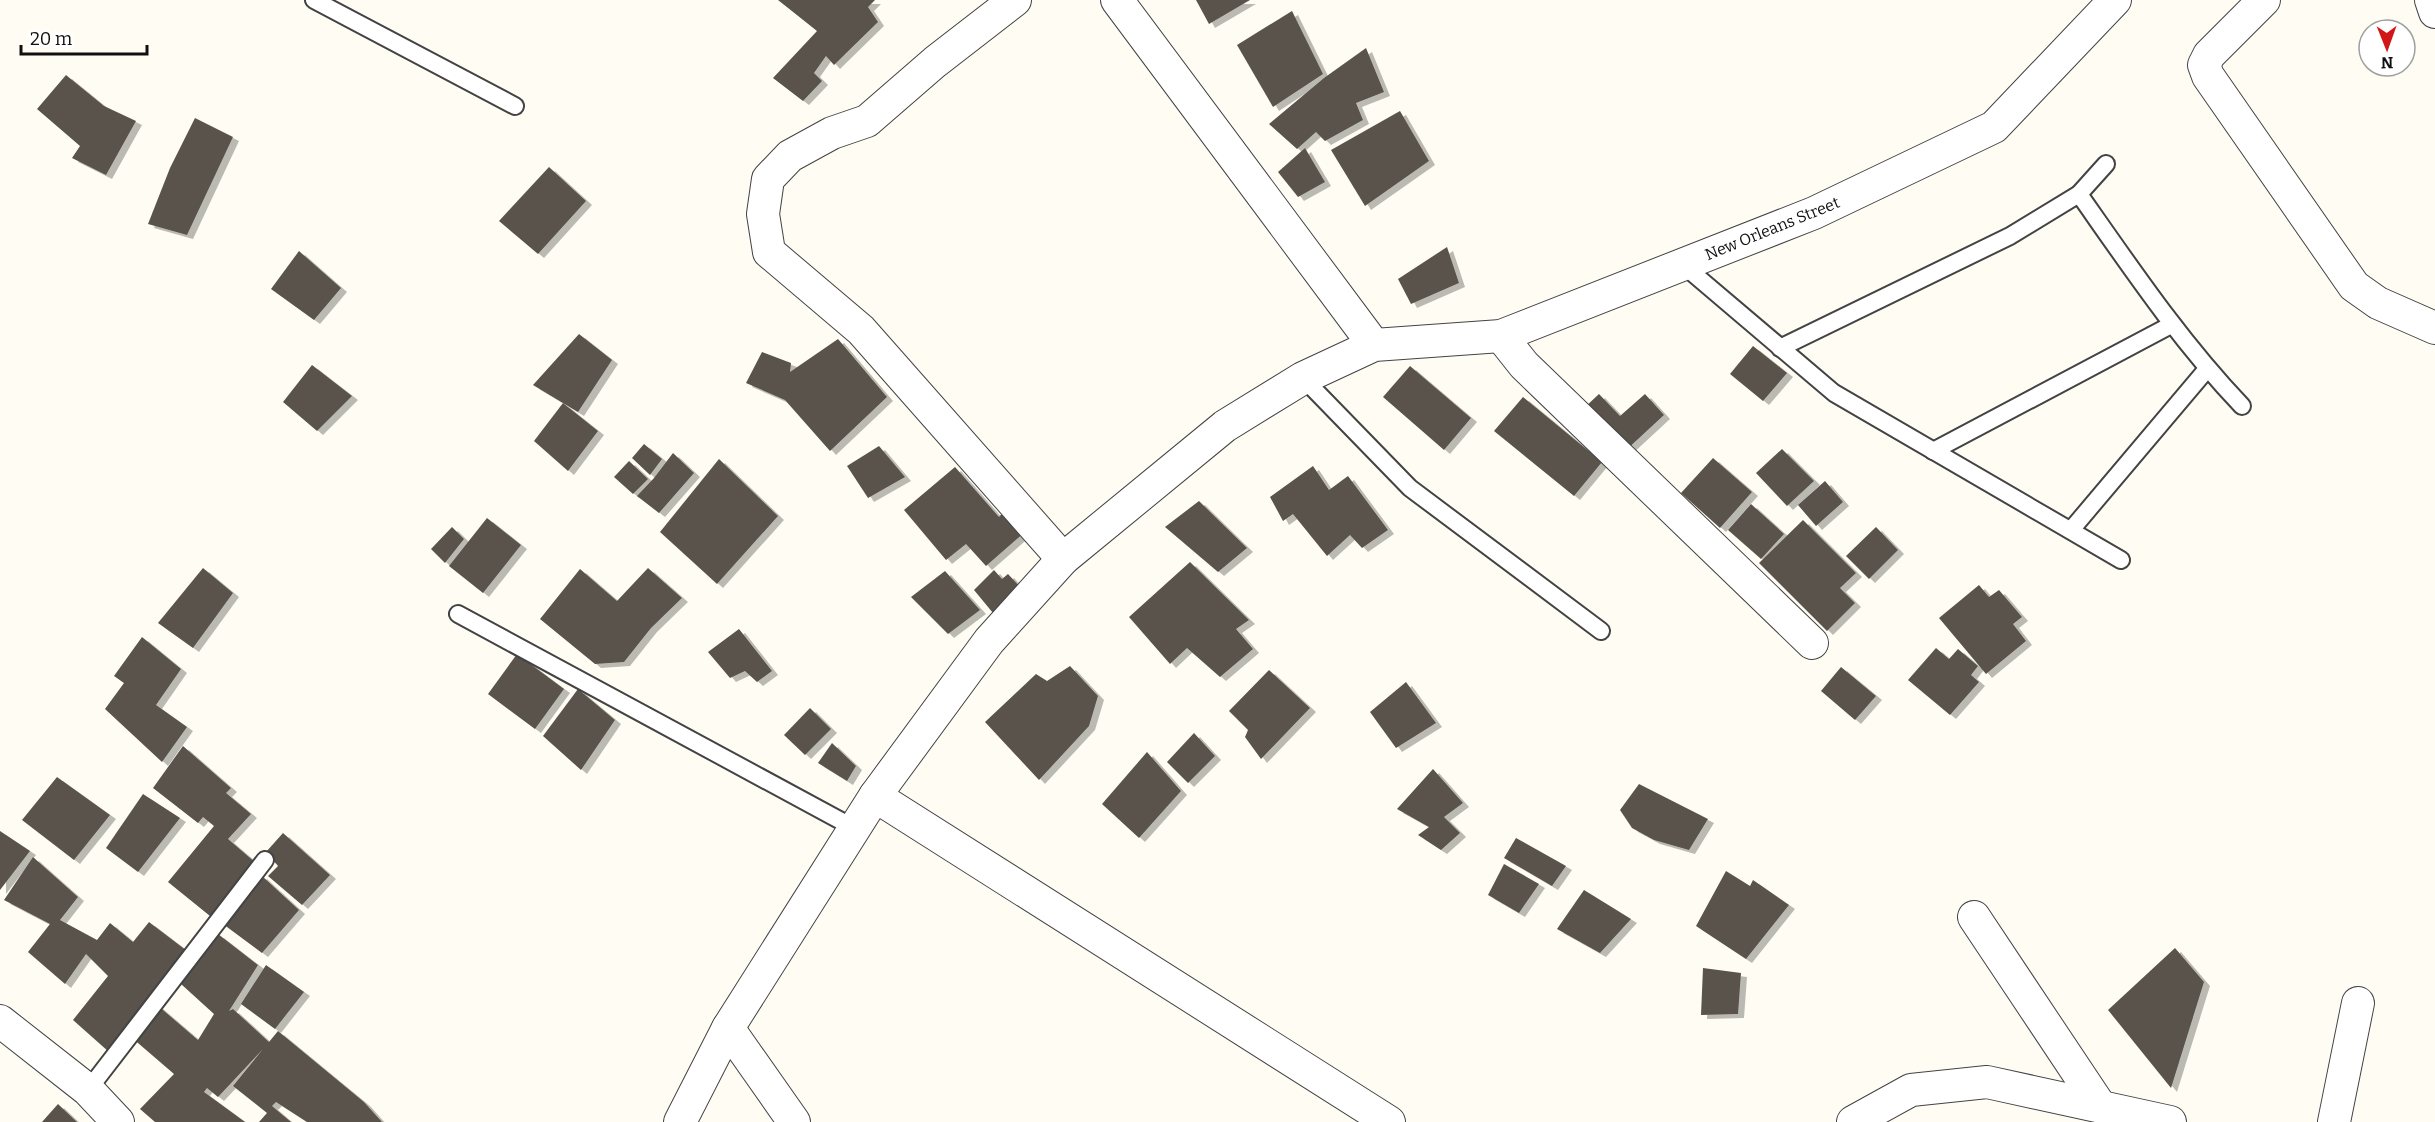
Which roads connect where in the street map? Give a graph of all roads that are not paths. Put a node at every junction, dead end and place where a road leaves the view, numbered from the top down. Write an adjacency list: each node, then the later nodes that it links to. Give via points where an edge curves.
1 (314, 0): 8 (lane)
2 (1015, 0): 22 (street, via 867,121 832,133 790,156 768,179 763,214 769,252 861,330)
3 (1117, 0): 15 (street)
4 (2115, 0): 11 (street, New Orleans Street, via 1994,127 1814,213)
5 (2264, 0): 13 (street, via 2209,55 2204,65 2208,76 2354,286 2378,303)
6 (2431, 0): 7 (street)
7 (2435, 12)
8 (515, 106)
9 (2106, 164): 10 (lane)
10 (2079, 194): 12 (lane); 16 (lane, via 2010,236)
11 (1682, 264): 14 (street, New Orleans Street); 16 (lane)
12 (2171, 325): 17 (lane); 20 (lane)
13 (2435, 328)
14 (1501, 336): 15 (street, New Orleans Street); 26 (street, via 1524,365)
15 (1374, 345): 18 (street)
16 (1780, 348): 20 (lane, via 1834,393)
17 (2207, 369): 19 (lane); 21 (lane)
18 (1304, 378): 22 (street, via 1225,426); 25 (lane, via 1410,489)
19 (2242, 406)
20 (1933, 451): 21 (lane)
21 (2071, 530): 23 (lane)
22 (1063, 559): 27 (street, via 989,641)
23 (2121, 560)
24 (458, 614): 28 (lane)
25 (1601, 631)
26 (1812, 643)
27 (875, 796): 28 (street); 39 (street)
28 (856, 829): 33 (street)
29 (265, 860): 34 (lane)
30 (1974, 916): 35 (street)
31 (2358, 1003): 42 (street)
32 (0, 1021): 34 (street)
33 (728, 1028): 37 (street); 38 (street)
34 (88, 1090): 36 (street)
35 (2100, 1106): 40 (street, via 1987,1082 1911,1090); 41 (street)
36 (118, 1122)
37 (680, 1122)
38 (794, 1122)
39 (1389, 1122)
40 (1853, 1122)
41 (2170, 1122)
42 (2334, 1122)

